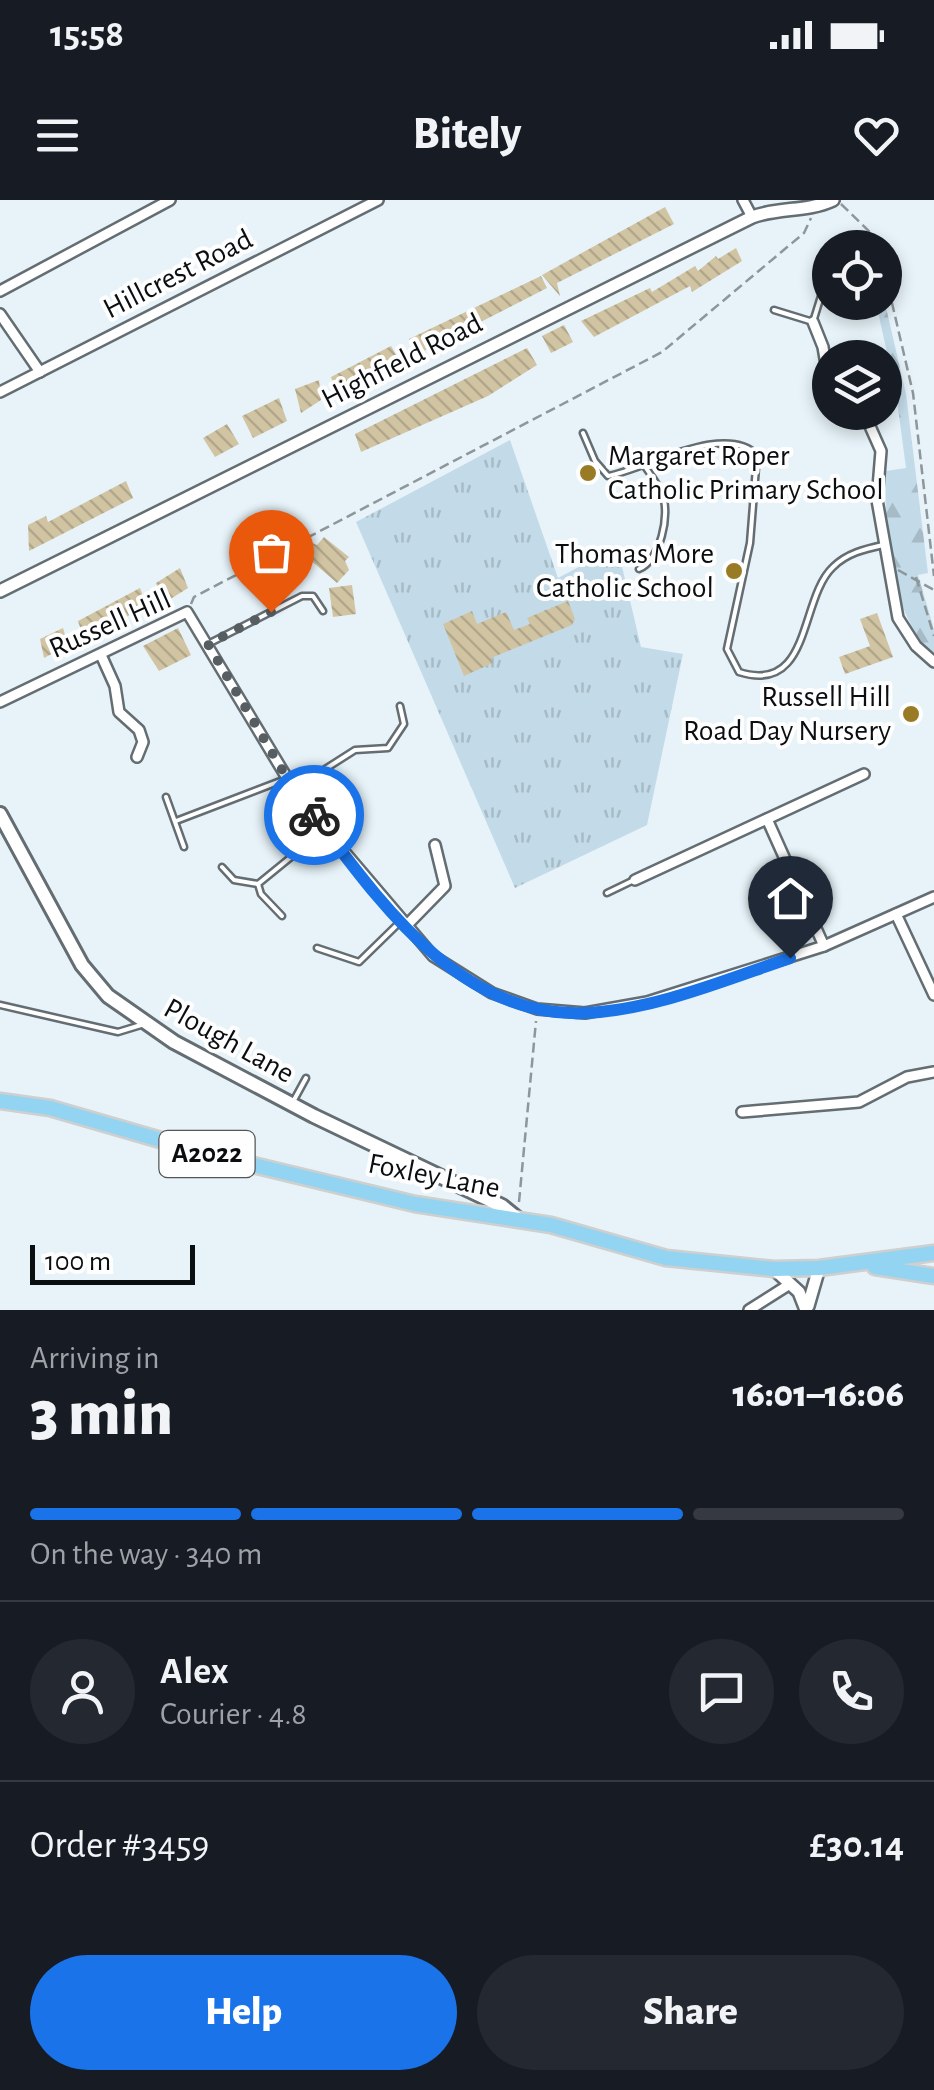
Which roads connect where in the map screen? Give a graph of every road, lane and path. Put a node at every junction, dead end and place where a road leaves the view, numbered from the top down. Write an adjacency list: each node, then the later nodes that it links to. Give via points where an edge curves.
1 (170, 200): 10 (street)
2 (352, 200): 7 (street)
3 (378, 200): 7 (street, Hillcrest Road)
4 (742, 200): 8 (street)
5 (835, 200): 6 (street, Highfield Road); 9 (path)
6 (816, 208): 8 (street, Highfield Road, via 777,208); 29 (path, via 804,233 662,352 194,598)
7 (357, 210): 16 (street, Hillcrest Road)
8 (752, 217): 27 (street, Highfield Road)
9 (867, 230)
10 (0, 291)
11 (774, 310): 14 (lane)
12 (0, 314): 16 (street)
13 (896, 320): 24 (path, via 913,393)
14 (813, 322): 15 (street)
15 (820, 340)
16 (40, 372): 17 (street, Hillcrest Road)
17 (0, 392)
18 (870, 430): 21 (street, via 878,438)
19 (584, 433): 20 (lane, via 608,476)
20 (644, 465): 21 (lane, via 729,442 756,456 750,543 727,649 740,672 774,674 793,657 830,569 856,551); 23 (lane, via 664,504 658,549)
21 (883, 545): 22 (street)
22 (887, 566): 25 (path); 33 (street, via 898,618)
23 (639, 569)
24 (934, 576)
25 (916, 577): 26 (path); 30 (path)
26 (934, 590)
27 (0, 591)
28 (323, 611): 31 (lane, via 313,596 302,596)
29 (188, 612): 31 (street, Russell Hill); 32 (street, Russell Hill)
30 (934, 636)
31 (208, 644): 38 (street, Russell Hill)
32 (101, 655): 34 (street, Russell Hill); 36 (street, via 119,712 143,742)
33 (934, 662)
34 (0, 702)
35 (400, 706): 39 (lane, via 404,724 388,748 354,750)
36 (137, 757)
37 (864, 774): 42 (street)
38 (287, 778): 39 (street, Russell Hill); 43 (lane)
39 (294, 788): 44 (street, Russell Hill)
40 (166, 797): 43 (lane)
41 (0, 814): 60 (main road, Plough Lane, via 82,965)
42 (766, 819): 48 (street); 55 (street)
43 (176, 821): 46 (lane)
44 (325, 829): 49 (lane); 54 (street, Russell Hill)
45 (436, 845): 54 (street, via 445,886)
46 (184, 847)
47 (222, 868): 49 (lane, via 234,880)
48 (635, 880): 50 (lane)
49 (258, 884): 53 (lane)
50 (606, 892)
51 (934, 897): 52 (street, Russell Hill)
52 (896, 914): 55 (street, Russell Hill); 57 (street)
53 (282, 916)
54 (403, 924): 56 (lane, via 358,962); 59 (street, Russell Hill, via 432,956 463,976)
55 (824, 946): 59 (street, Russell Hill, via 647,1002 585,1014)
56 (317, 948)
57 (934, 995)
58 (0, 1005): 60 (lane, via 118,1032)
59 (537, 1010): 66 (path)
60 (145, 1024): 64 (main road, Plough Lane)
61 (934, 1072): 65 (street, via 906,1077 859,1102)
62 (306, 1078): 64 (lane)
63 (0, 1101): 66 (main road, Foxley Lane / A2022, via 50,1108 415,1204)
64 (292, 1104): 66 (main road, Plough Lane, via 502,1206)
65 (742, 1112)
66 (518, 1220): 70 (main road, Foxley Lane / A2022, via 666,1258)
67 (934, 1255): 68 (main road, A2022)
68 (864, 1266): 69 (main road, Foxley Lane / A2022); 71 (main road, A2022)
69 (819, 1268): 70 (main road, Foxley Lane / A2022); 74 (street)
70 (774, 1269): 72 (street)
71 (934, 1276)
72 (790, 1284): 73 (street); 74 (street)
73 (748, 1310)
74 (806, 1310)

